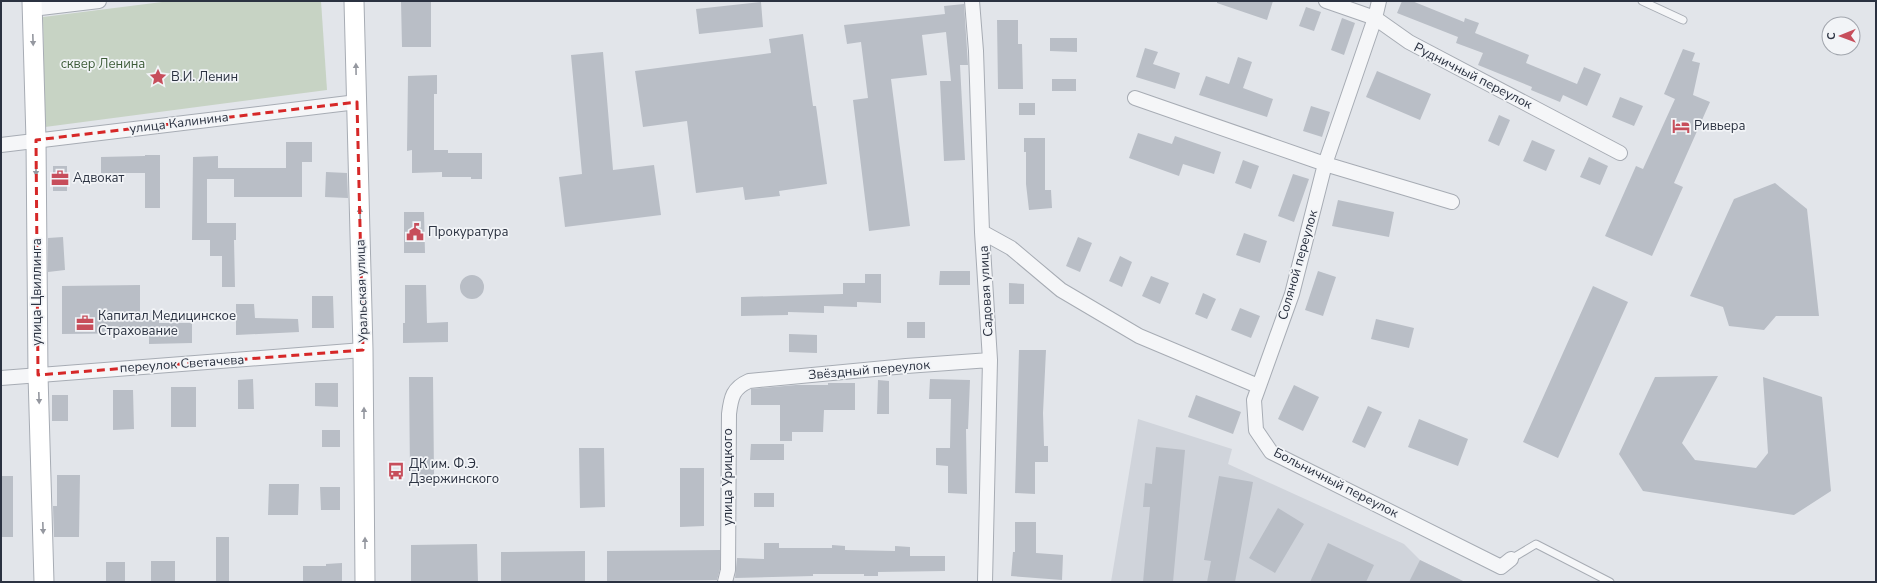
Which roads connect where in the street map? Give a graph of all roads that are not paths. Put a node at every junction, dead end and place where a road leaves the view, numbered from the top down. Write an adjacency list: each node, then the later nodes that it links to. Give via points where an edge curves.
1 (99, 1): 7 (street)
2 (354, 1): 11 (street, Уральская улица, one-way to 2)
3 (972, 1): 17 (street, Садовая улица)
4 (1326, 1): 8 (street, Рудничный переулок)
5 (1379, 1): 8 (street, Соляной переулок)
6 (1642, 1): 9 (lane)
7 (32, 5): 12 (street, улица Цвиллинга, one-way to 12)
8 (1375, 18): 14 (street, Рудничный переулок, via 1408,42); 15 (street, Соляной переулок)
9 (1683, 20)
10 (1135, 98): 15 (street)
11 (357, 102): 12 (street, улица Калинина); 18 (street, Уральская улица, one-way to 11)
12 (36, 140): 13 (street, улица Калинина); 20 (street, улица Цвиллинга, one-way to 20)
13 (1, 145)
14 (1620, 153)
15 (1325, 164): 16 (street); 23 (street, Соляной переулок, via 1292,294)
16 (1452, 202)
17 (982, 232): 19 (street, Садовая улица); 23 (street, via 1011,248 1061,290 1139,336)
18 (363, 350): 20 (street, переулок Светачева); 26 (street, Уральская улица, one-way to 18)
19 (990, 360): 22 (street, Звёздный переулок); 28 (street, Садовая улица)
20 (38, 375): 21 (street, переулок Светачева); 25 (street, улица Цвиллинга, one-way to 25)
21 (1, 378)
22 (749, 381): 27 (street, улица Урицкого, via 739,385 731,398 729,414 728,570)
23 (1258, 386): 24 (street, Больничный переулок, via 1254,400 1256,430 1271,452 1501,567)
24 (1511, 559): 29 (lane, via 1536,544)
25 (44, 582)
26 (365, 582)
27 (725, 582)
28 (985, 582)
29 (1610, 582)

